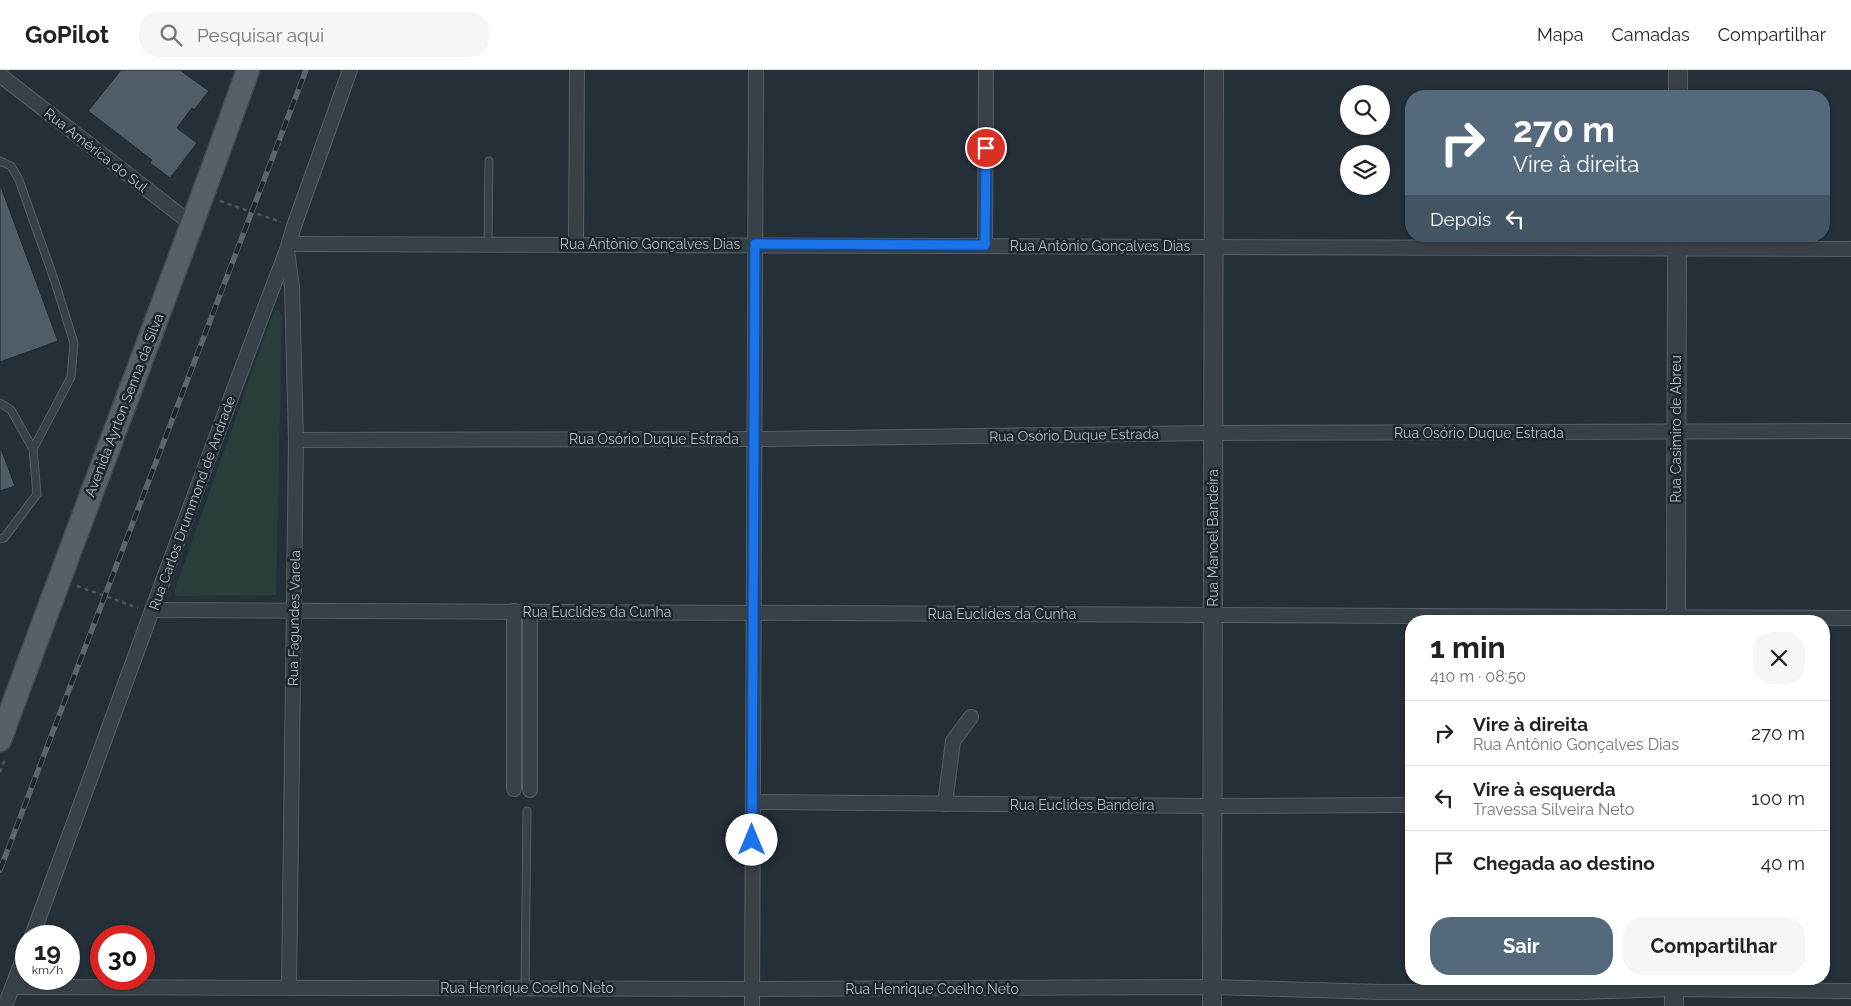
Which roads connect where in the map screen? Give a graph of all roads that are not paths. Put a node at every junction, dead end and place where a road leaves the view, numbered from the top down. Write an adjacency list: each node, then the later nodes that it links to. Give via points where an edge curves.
1 (248, 70): 12 (main road, Avenida Ayrton Senna da Silva)
2 (350, 70): 19 (street, Rua Carlos Drummond de Andrade)
3 (577, 70): 15 (street)
4 (756, 70): 16 (street)
5 (986, 70): 17 (street)
6 (1214, 70): 18 (street, Rua Manoel Bandeira)
7 (1678, 70): 9 (street)
8 (0, 75): 12 (street, Rua América do Sul)
9 (1678, 90)
10 (0, 160): 27 (lane, via 11,166 19,180 74,343 71,377)
11 (489, 161): 14 (lane)
12 (193, 225): 40 (main road, Avenida Ayrton Senna da Silva)
13 (1677, 242): 18 (street, Rua Antônio Gonçalves Dias); 20 (street, Rua Antônio Gonçalves Dias); 23 (street, Rua Casimiro de Abreu)
14 (488, 243): 15 (street, Rua Antônio Gonçalves Dias); 19 (street, Rua Antônio Gonçalves Dias)
15 (576, 243): 16 (street, Rua Antônio Gonçalves Dias)
16 (755, 244): 17 (street, Rua Antônio Gonçalves Dias); 25 (street)
17 (985, 245): 18 (street, Rua Antônio Gonçalves Dias)
18 (1214, 246): 24 (street, Rua Manoel Bandeira)
19 (288, 247): 26 (street, Rua Fagundes Varela); 31 (street, Rua Carlos Drummond de Andrade, via 216,433)
20 (1851, 249)
21 (0, 403): 27 (lane, via 11,410)
22 (1851, 431): 23 (street, Rua Osório Duque Estrada)
23 (1676, 432): 24 (street, Rua Osório Duque Estrada); 34 (street, Rua Casimiro de Abreu)
24 (1213, 433): 25 (street, Rua Osório Duque Estrada); 35 (street, Rua Manoel Bandeira)
25 (754, 439): 26 (street, Rua Osório Duque Estrada); 33 (street)
26 (296, 440): 29 (street, Rua Fagundes Varela)
27 (33, 449): 28 (lane, via 37,494)
28 (0, 540)
29 (294, 610): 31 (street, Rua Euclides da Cunha); 32 (street, Rua Euclides da Cunha); 51 (street, Rua Fagundes Varela)
30 (530, 611): 32 (street, Rua Euclides da Cunha); 33 (street, Rua Euclides da Cunha); 42 (street)
31 (152, 612): 48 (street, Rua Carlos Drummond de Andrade)
32 (514, 612): 41 (street)
33 (754, 613): 35 (street, Rua Euclides da Cunha); 43 (street)
34 (1676, 615)
35 (1214, 616): 36 (street, Rua Euclides da Cunha); 46 (street, Rua Manoel Bandeira)
36 (1405, 617)
37 (1830, 618): 38 (street, Rua Euclides da Cunha)
38 (1851, 618)
39 (971, 717): 44 (street, via 953,741)
40 (2, 727)
41 (514, 789)
42 (530, 790)
43 (753, 802): 44 (street, Rua Euclides Bandeira); 54 (street)
44 (945, 804): 46 (street, Rua Euclides Bandeira)
45 (1405, 805): 46 (street, Rua Euclides Bandeira)
46 (1212, 806): 52 (street, Rua Manoel Bandeira)
47 (527, 810): 53 (lane)
48 (36, 925)
49 (15, 981): 50 (street)
50 (13, 987): 51 (street, Rua Henrique Coelho Neto); 57 (street)
51 (289, 987): 53 (street, Rua Henrique Coelho Neto)
52 (1212, 987): 54 (street, Rua Henrique Coelho Neto); 55 (street, Rua Henrique Coelho Neto, via 1381,992); 59 (street, Rua Manoel Bandeira)
53 (525, 988): 54 (street, Rua Henrique Coelho Neto)
54 (752, 989): 58 (street)
55 (1674, 991): 56 (street, Rua Henrique Coelho Neto)
56 (1851, 991)
57 (5, 1006)
58 (752, 1006)
59 (1212, 1006)

